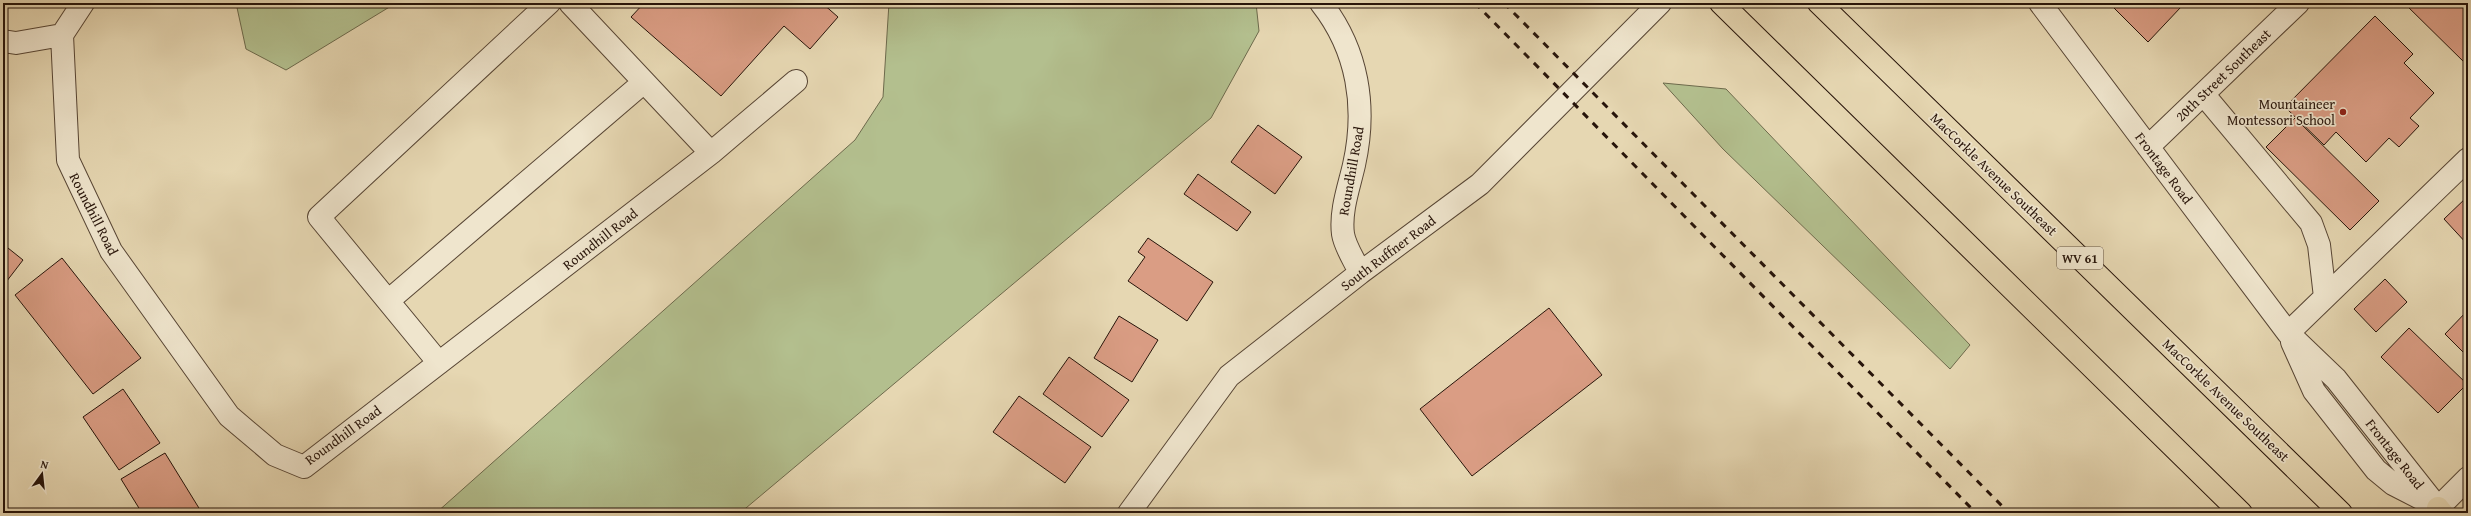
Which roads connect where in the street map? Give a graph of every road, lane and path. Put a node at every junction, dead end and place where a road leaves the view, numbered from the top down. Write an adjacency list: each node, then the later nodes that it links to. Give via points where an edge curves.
1 (83, 3): 10 (street)
2 (549, 3): 20 (street, via 319,217)
3 (570, 3): 13 (street)
4 (1321, 3): 18 (street, Roundhill Road, via 1333,19 1346,45 1355,71 1360,99 1358,146 1342,215 1344,235)
5 (1660, 3): 18 (street, South Ruffner Road, via 1480,184)
6 (1720, 3): 26 (main road)
7 (1819, 3): 27 (main road, MacCorkle Avenue Southeast / WV 61)
8 (2040, 3): 15 (street, Frontage Road)
9 (2298, 3): 14 (street, 20th Street Southeast)
10 (62, 35): 11 (street, via 16,44); 22 (street, Roundhill Road, via 68,160 111,251 229,416 275,455 304,467)
11 (3, 41)
12 (796, 81): 16 (street, Roundhill Road)
13 (644, 82): 16 (street); 20 (street)
14 (2204, 95): 15 (street, 20th Street Southeast); 19 (street, via 2311,223 2319,245)
15 (2148, 147): 21 (street, Frontage Road)
16 (711, 153): 22 (street, Roundhill Road)
17 (2468, 159): 19 (street)
18 (1360, 273): 25 (street, South Ruffner Road, via 1229,376)
19 (2325, 297): 21 (street)
20 (388, 301): 22 (street)
21 (2288, 332): 24 (street, Frontage Road, via 2336,379)
22 (439, 363)
23 (2468, 478): 24 (street)
24 (2440, 510)
25 (1128, 513)
26 (2241, 513)
27 (2341, 513)

